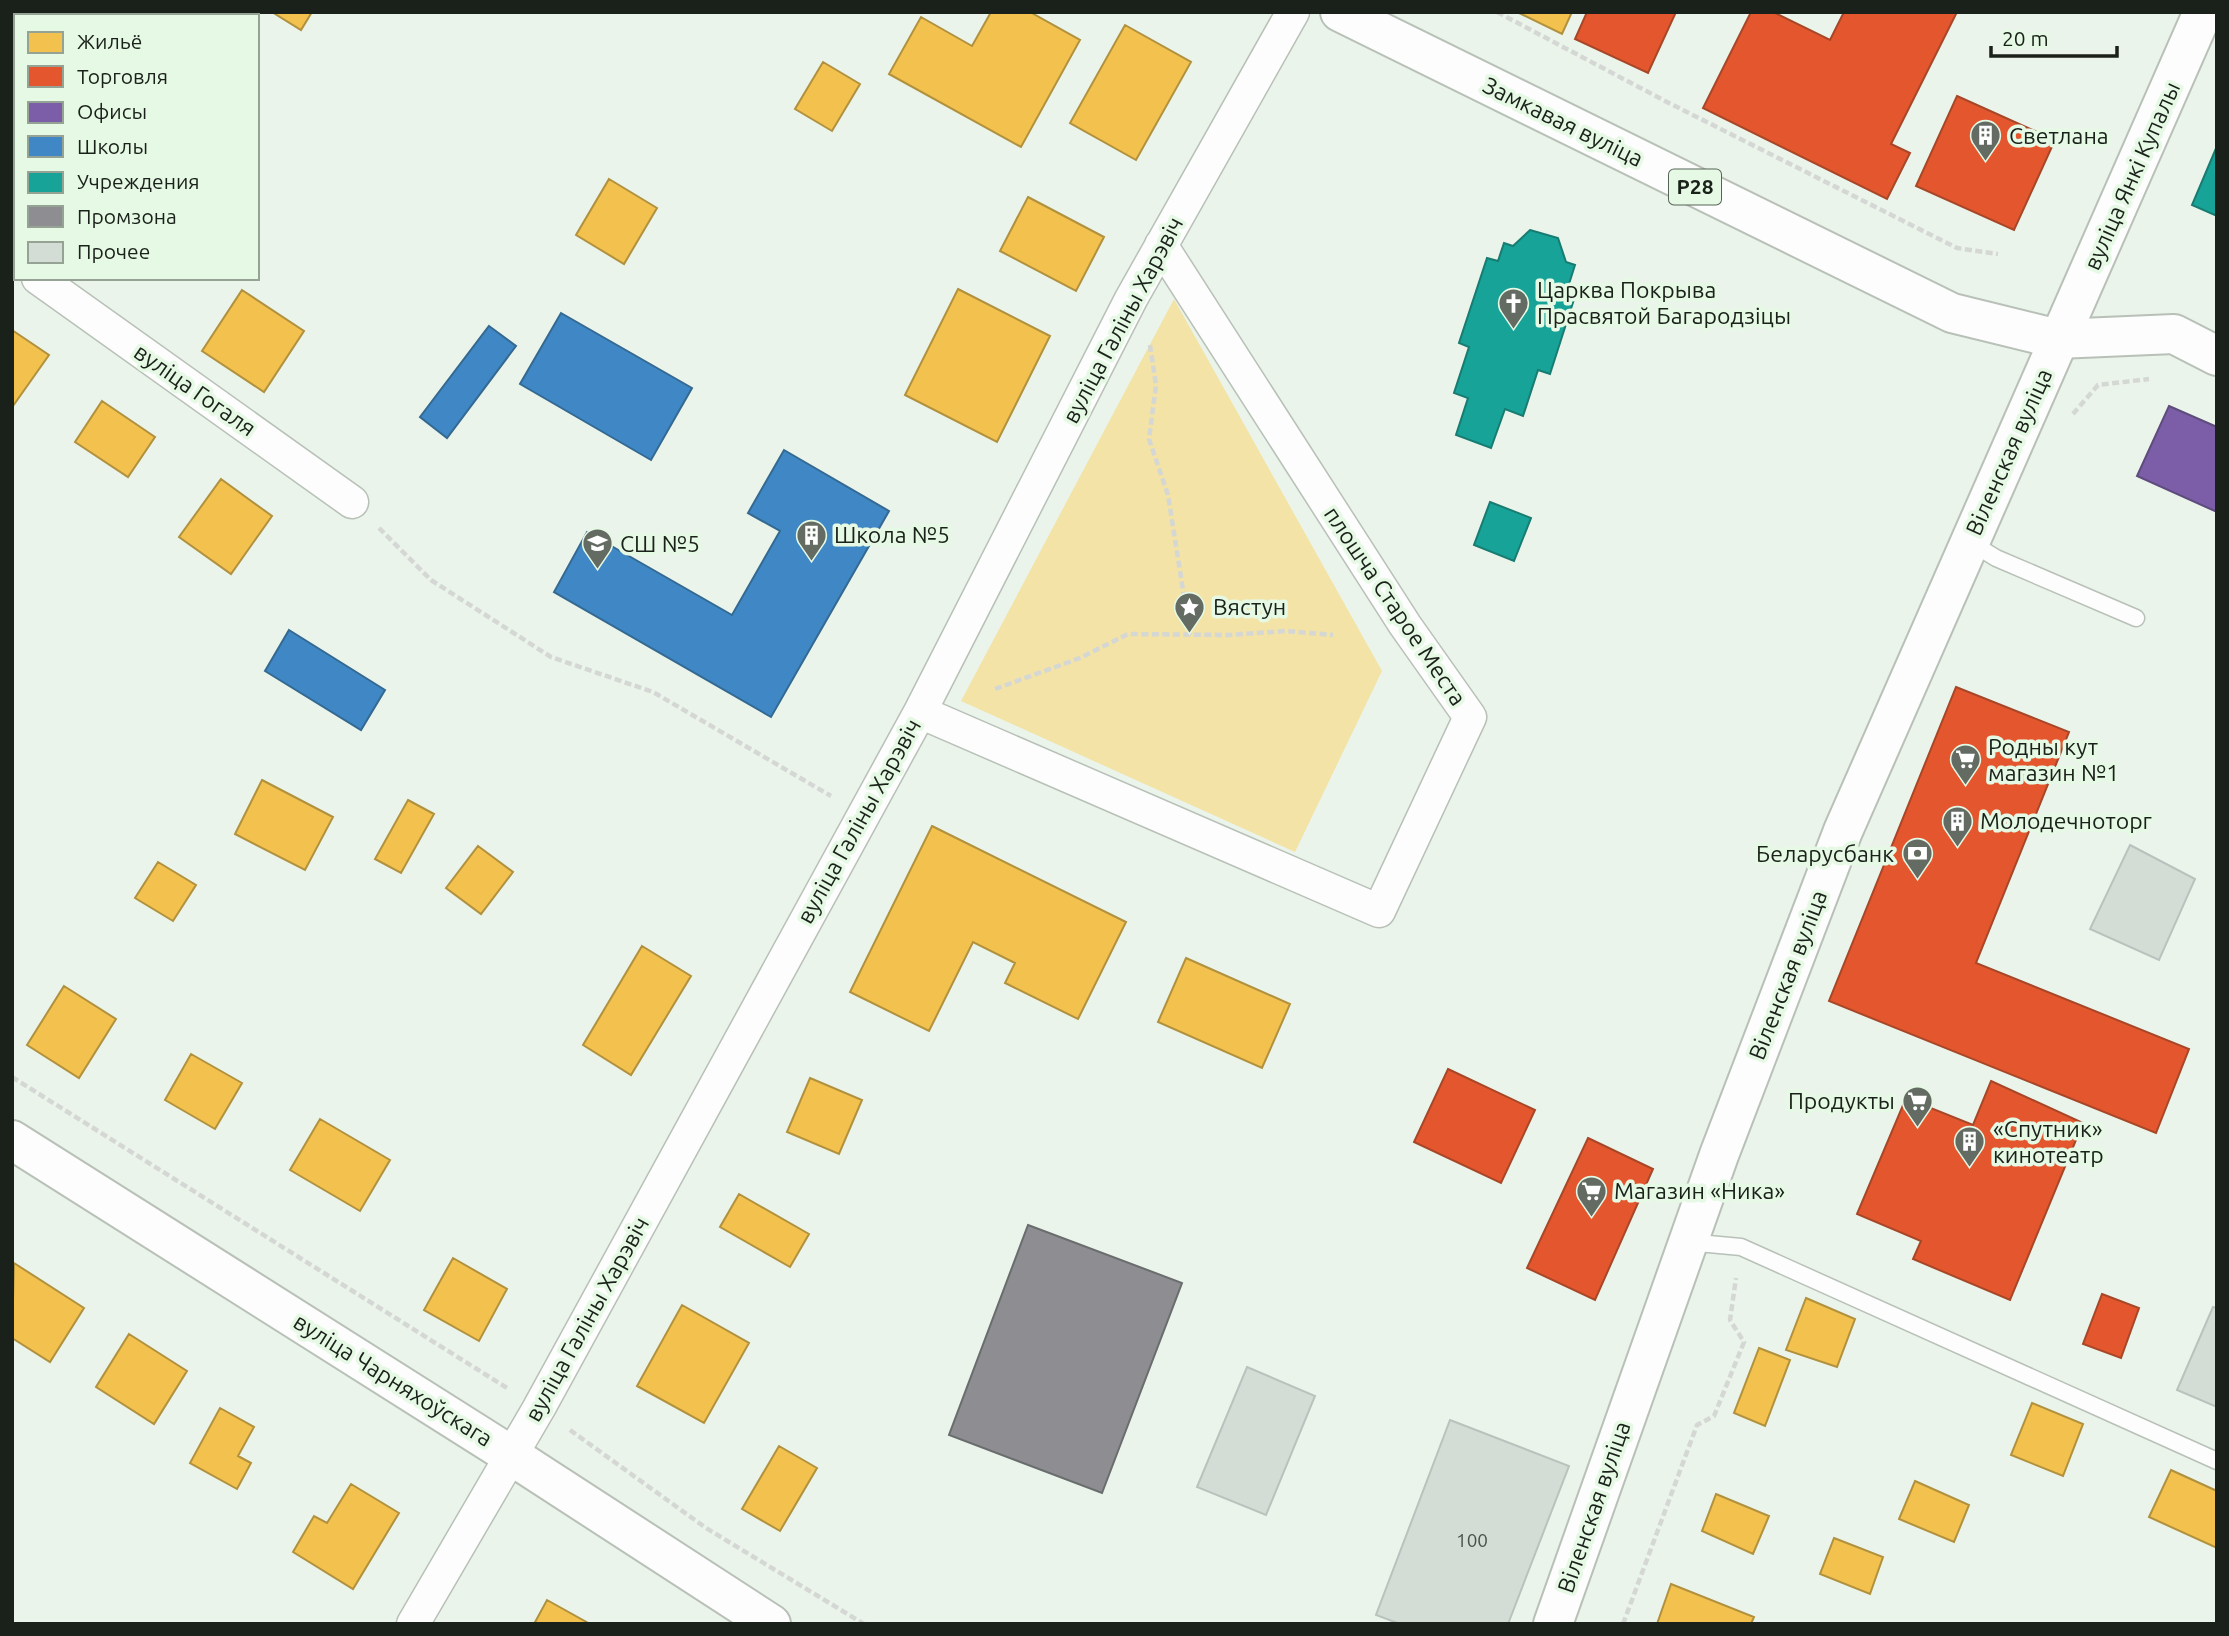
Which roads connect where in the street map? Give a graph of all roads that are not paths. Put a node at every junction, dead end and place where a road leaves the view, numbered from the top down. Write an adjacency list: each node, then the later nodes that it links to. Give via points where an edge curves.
1 (1293, 12): 4 (street, вуліца Галіны Харэвіч)
2 (1340, 12): 6 (main road, Замкавая вуліца / Р28, via 1952,313)
3 (2203, 12): 6 (main road, вуліца Янкі Купалы)
4 (1161, 245): 11 (street, вуліца Галіны Харэвіч); 11 (street, плошча Старое Места, via 1405,625 1470,717 1379,911)
5 (41, 280): 8 (street, вуліца Гогаля)
6 (2058, 339): 7 (main road, Замкавая вуліца, via 2174,334); 9 (main road, Віленская вуліца)
7 (2217, 356)
8 (352, 502)
9 (1969, 542): 10 (lane); 13 (main road, Віленская вуліца, via 1843,831)
10 (2136, 618)
11 (919, 712): 14 (street, вуліца Галіны Харэвіч)
12 (12, 1140): 14 (main road, вуліца Чарняхоўскага)
13 (1687, 1242): 15 (lane, via 1741,1247); 18 (main road, Віленская вуліца)
14 (512, 1456): 16 (street, вуліца Галіны Харэвіч); 17 (main road, вуліца Чарняхоўскага)
15 (2217, 1461)
16 (413, 1624)
17 (771, 1624)
18 (1553, 1624)

